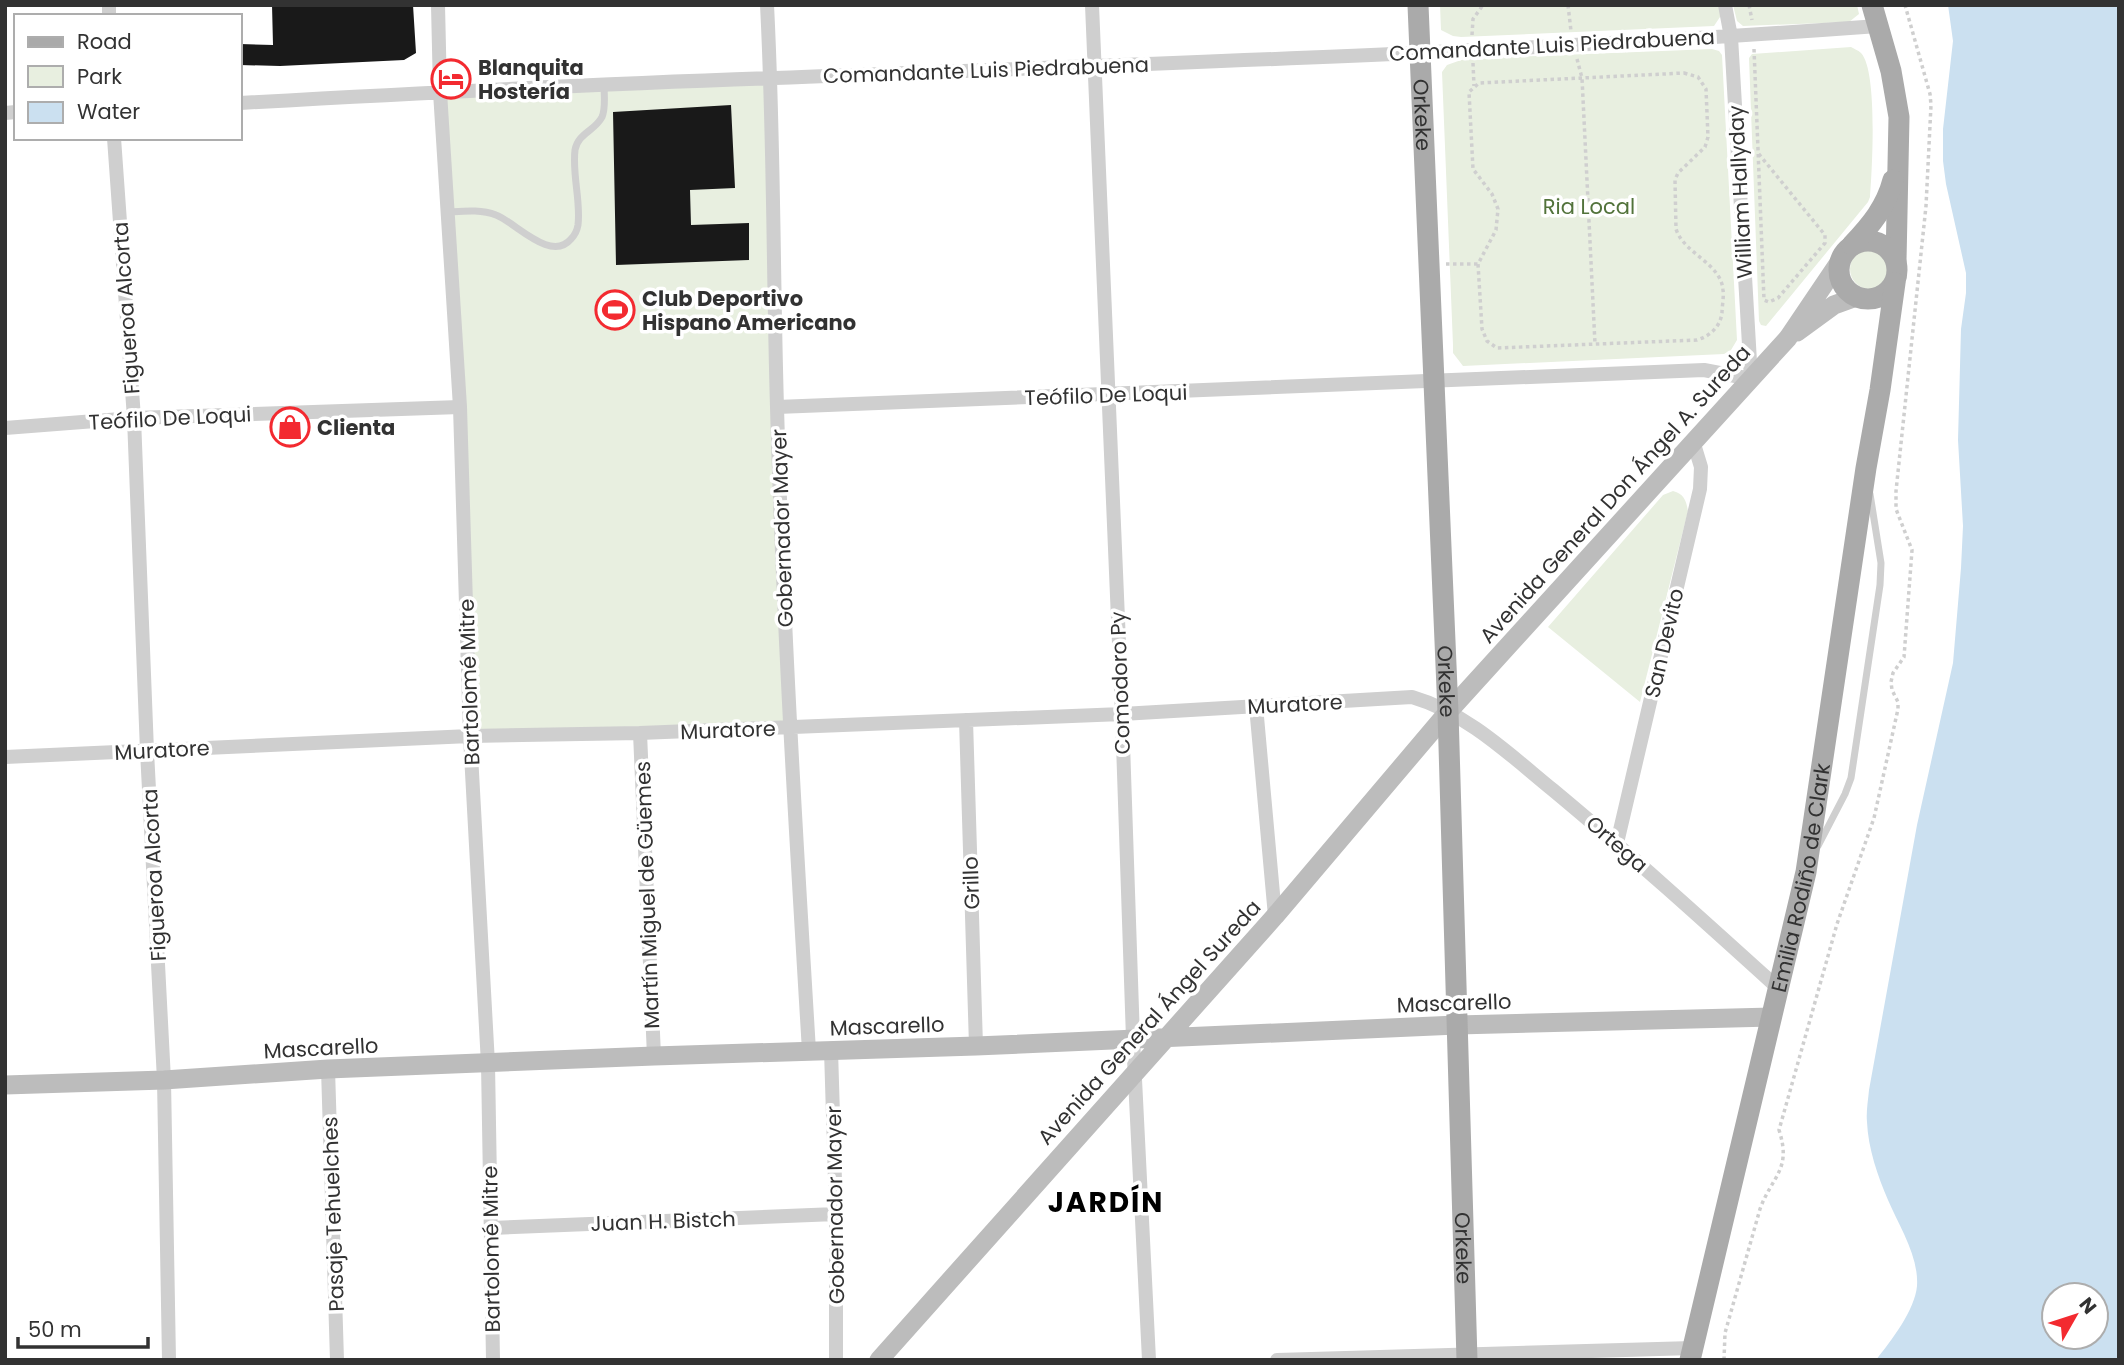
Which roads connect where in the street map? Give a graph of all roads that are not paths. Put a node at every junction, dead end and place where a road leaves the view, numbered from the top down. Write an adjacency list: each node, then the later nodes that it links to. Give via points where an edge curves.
1 (438, 5): 12 (street, Bartolomé Mitre)
2 (767, 5): 10 (street, Gobernador Mayer)
3 (1092, 5): 9 (street, Comodoro Py)
4 (1418, 5): 8 (main road, Orkeke)
5 (1725, 5): 7 (street, William Hallyday)
6 (1875, 16): 7 (street, Comandante Luis Piedrabuena, via 1753,30); 15 (main road, via 1899,117)
7 (1731, 37): 8 (street, Comandante Luis Piedrabuena); 21 (street, William Hallyday)
8 (1420, 52): 9 (street, Comandante Luis Piedrabuena); 22 (main road, Orkeke)
9 (1094, 66): 10 (street, Comandante Luis Piedrabuena); 24 (street, Comodoro Py)
10 (771, 78): 11 (street, Comandante Luis Piedrabuena); 25 (street, Gobernador Mayer)
11 (604, 85): 12 (street, Comandante Luis Piedrabuena); 16 (lane, via 601,118 576,147 578,223 568,243 557,247 538,243 515,225 478,210)
12 (440, 92): 13 (street, Comandante Luis Piedrabuena); 16 (street, Bartolomé Mitre)
13 (242, 103)
14 (114, 140): 27 (street, Figueroa Alcorta)
15 (1899, 154): 17 (main road, via 1883,206); 18 (main road, Emilia Rodiño de Clark)
16 (448, 212): 26 (street, Bartolomé Mitre)
17 (1846, 253): 18 (main road, via 1861,241 1878,242 1892,253); 19 (main road, via 1840,278 1849,293); 20 (main road, Avenida General Don Ángel A. Sureda)
18 (1896, 272): 19 (main road, via 1888,292); 23 (main road, Emilia Rodiño de Clark)
19 (1860, 298): 20 (main road, Avenida General Don Ángel A. Sureda, via 1834,306); 23 (main road, Emilia Rodiño de Clark, via 1874,323)
20 (1787, 338): 21 (main road, Avenida General Don Ángel A. Sureda)
21 (1751, 379): 22 (street, Teófilo De Loqui, via 1704,370); 29 (main road, Avenida General Don Ángel A. Sureda)
22 (1435, 380): 24 (street, Teófilo De Loqui); 32 (main road, Orkeke)
23 (1880, 390): 30 (main road, Emilia Rodiño de Clark)
24 (1109, 395): 25 (street, Teófilo De Loqui); 33 (street, Comodoro Py)
25 (777, 407): 35 (street, Gobernador Mayer)
26 (460, 408): 27 (street, Teófilo De Loqui); 37 (street, Bartolomé Mitre)
27 (134, 418): 28 (street, Teófilo De Loqui); 38 (street, Figueroa Alcorta)
28 (5, 428)
29 (1694, 444): 32 (main road, Avenida General Don Ángel A. Sureda); 40 (street, San Devito, via 1701,467 1700,489)
30 (1866, 468): 41 (main road, Emilia Rodiño de Clark); 41 (lane, via 1881,563 1880,585 1851,778)
31 (1256, 706): 32 (street, Muratore, via 1412,697); 33 (street, Muratore); 42 (street)
32 (1448, 712): 40 (street, Ortega, via 1491,739); 42 (main road, Avenida General Ángel Sureda); 45 (main road, Orkeke)
33 (1122, 714): 34 (street, Muratore); 47 (street, Comodoro Py)
34 (966, 720): 35 (street, Muratore); 48 (street, Grillo)
35 (789, 728): 36 (street, Muratore); 50 (street, Gobernador Mayer)
36 (640, 733): 37 (street, Muratore); 51 (street, Martín Miguel de Güemes)
37 (470, 736): 38 (street, Muratore); 52 (street, Bartolomé Mitre)
38 (147, 751): 39 (street, Muratore); 55 (street, Figueroa Alcorta)
39 (5, 757)
40 (1617, 843): 43 (street, Ortega)
41 (1806, 872): 43 (main road, Emilia Rodiño de Clark)
42 (1275, 916): 46 (main road, Avenida General Ángel Sureda)
43 (1778, 988): 44 (main road, Emilia Rodiño de Clark)
44 (1772, 1017): 45 (main road, Mascarello); 59 (main road, Emilia Rodiño de Clark)
45 (1457, 1025): 46 (main road, Mascarello); 60 (main road, Orkeke)
46 (1166, 1038): 47 (main road, Mascarello); 54 (main road, Avenida General Ángel Sureda)
47 (1133, 1039): 48 (main road, Mascarello); 54 (street, Comodoro Py)
48 (976, 1046): 49 (main road, Mascarello)
49 (831, 1050): 50 (main road, Mascarello); 57 (street, Gobernador Mayer)
50 (809, 1051): 51 (main road, Mascarello)
51 (654, 1056): 52 (main road, Mascarello)
52 (488, 1064): 53 (main road, Mascarello); 58 (street, Bartolomé Mitre)
53 (328, 1069): 55 (main road, Mascarello); 62 (street, Pasaje Tehuelches)
54 (1135, 1071): 65 (main road, Avenida General Ángel Sureda); 66 (street, Comodoro Py)
55 (164, 1080): 56 (main road, Mascarello); 61 (street, Figueroa Alcorta)
56 (5, 1085)
57 (836, 1214): 58 (street, Juan H. Bistch); 64 (street, Gobernador Mayer)
58 (491, 1228): 63 (street, Bartolomé Mitre)
59 (1691, 1354): 60 (street)
60 (1467, 1357): 67 (street)
61 (169, 1360)
62 (337, 1360)
63 (493, 1360)
64 (836, 1360)
65 (879, 1360)
66 (1149, 1360)
67 (1277, 1360)

